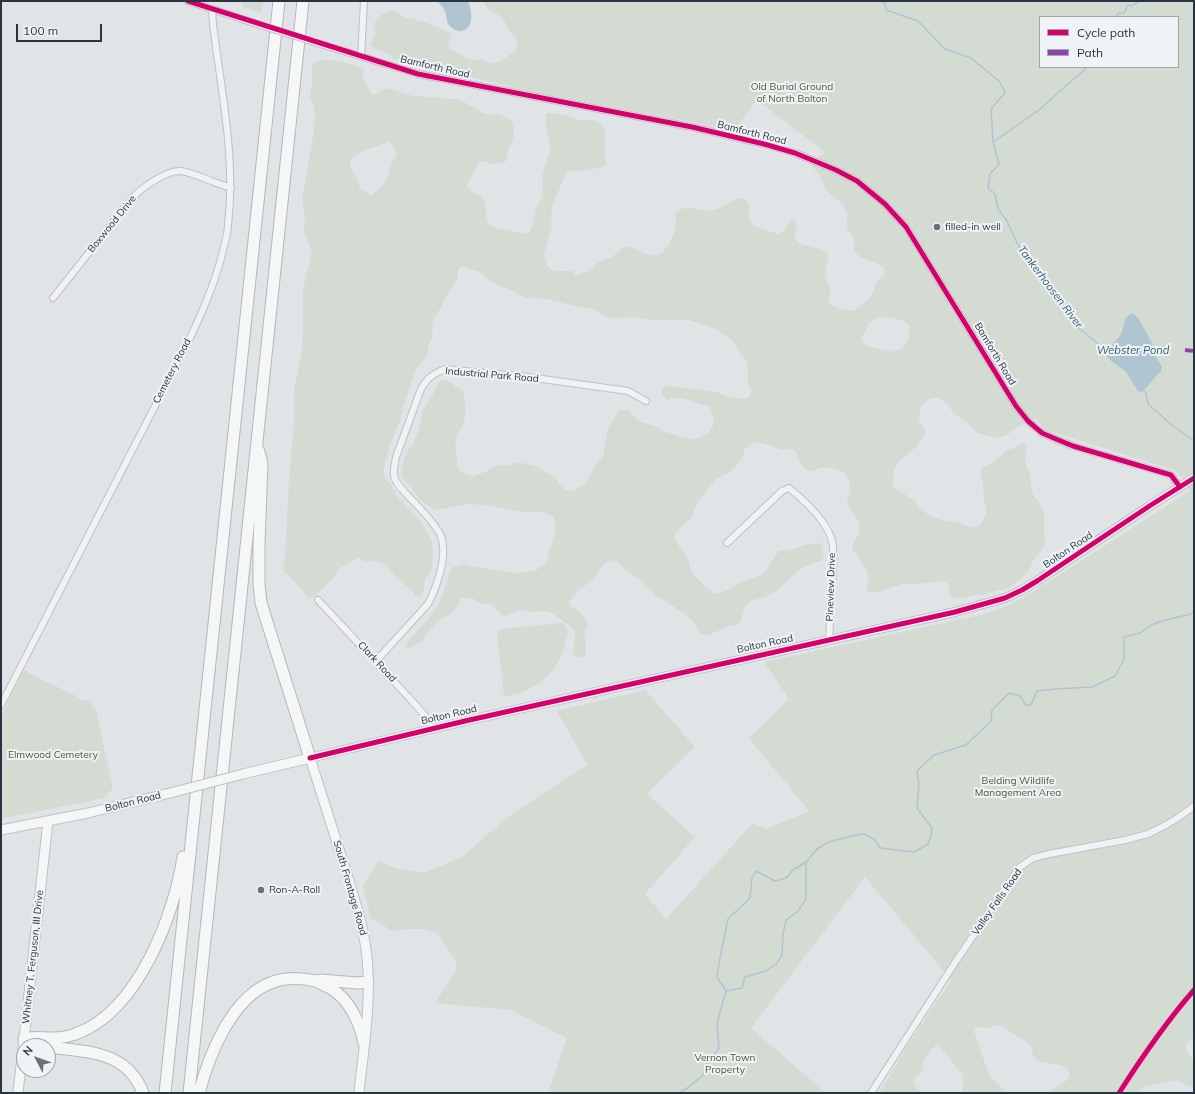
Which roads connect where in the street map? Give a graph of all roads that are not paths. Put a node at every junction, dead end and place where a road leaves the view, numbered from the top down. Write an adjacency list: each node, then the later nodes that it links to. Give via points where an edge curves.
1 (188, 1): 5 (street, Bamforth Road)
2 (279, 1): 22 (highway)
3 (303, 1): 10 (highway)
4 (364, 1): 6 (street)
5 (212, 9): 6 (street, Bamforth Road, bridge); 7 (street, Cemetery Road, via 230,151)
6 (361, 56): 12 (street, Bamforth Road, via 418,74 692,127 764,144 795,153 857,181 885,204 906,227 1016,406 1028,421 1042,433 1073,446 1171,475)
7 (231, 188): 8 (street, Boxwood Drive, via 180,171 144,187 133,197); 17 (street, Cemetery Road, via 228,226 220,264 202,312)
8 (53, 298)
9 (646, 401): 16 (street, Industrial Park Road, via 628,392 445,369 434,373 426,380 396,458 394,477 441,535 444,546 443,558 434,593 428,604)
10 (256, 443): 19 (highway, via 262,463 259,544 261,603); 34 (highway)
11 (1194, 478): 12 (street, Bolton Road)
12 (1180, 487): 15 (street, Bolton Road, via 1038,581 1005,598 955,612)
13 (727, 543): 15 (street, Pineview Drive, via 782,491 790,488 820,519 832,541)
14 (318, 600): 16 (street, Clark Road)
15 (829, 640): 18 (street, Bolton Road)
16 (376, 661): 18 (street, Clark Road, via 426,717)
17 (1, 705)
18 (432, 728): 19 (street, Bolton Road)
19 (310, 758): 21 (main road, Bolton Road, bridge); 25 (main road, South Frontage Road, via 360,918)
20 (1194, 806): 37 (street, Valley Falls Road, via 1180,817 1148,834 1033,858 1020,867)
21 (48, 821): 23 (main road, Bolton Road); 26 (main road, Whitney T. Ferguson, III Drive)
22 (193, 821): 27 (highway, via 185,840 178,881 160,935 148,961 126,995 104,1018 81,1032 62,1038); 33 (highway)
23 (1, 830)
24 (316, 981): 25 (highway); 28 (highway, via 334,990 346,1003 357,1021); 35 (highway, via 278,980 263,986 248,998 233,1015 218,1040)
25 (368, 982): 28 (main road, South Frontage Road)
26 (24, 1038)
27 (31, 1038)
28 (364, 1043): 36 (main road, South Frontage Road)
29 (56, 1048): 32 (highway, via 91,1052 112,1058 130,1072)
30 (20, 1078): 31 (main road, Whitney T. Ferguson, III Drive)
31 (18, 1093)
32 (144, 1093)
33 (165, 1093)
34 (189, 1093)
35 (199, 1093)
36 (359, 1093)
37 (871, 1093)

